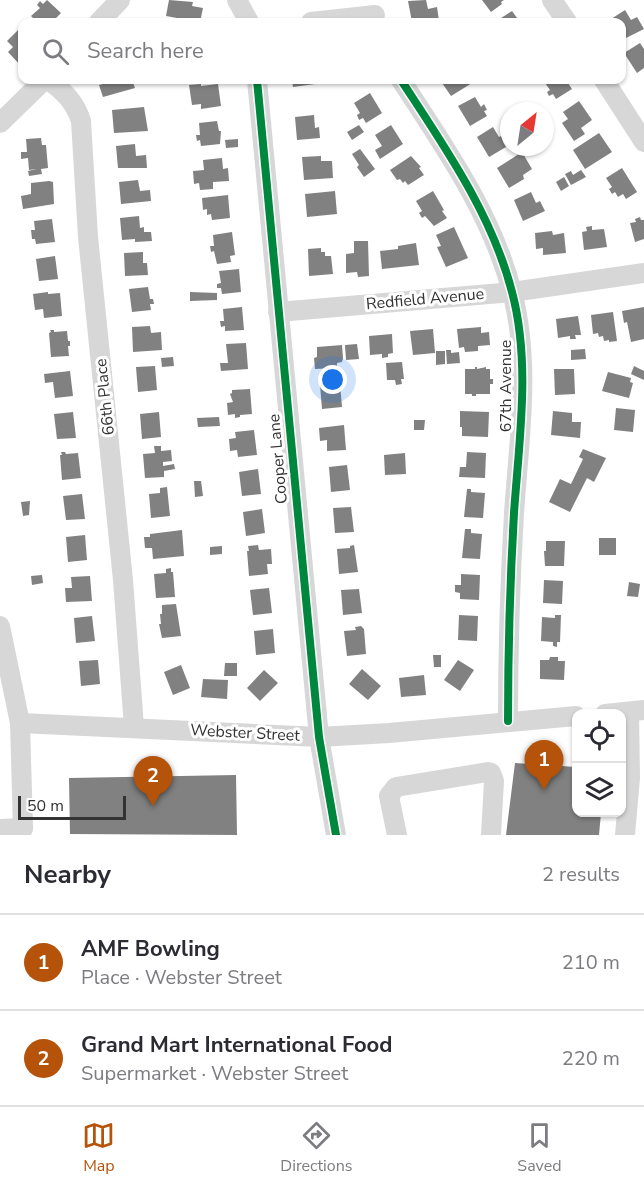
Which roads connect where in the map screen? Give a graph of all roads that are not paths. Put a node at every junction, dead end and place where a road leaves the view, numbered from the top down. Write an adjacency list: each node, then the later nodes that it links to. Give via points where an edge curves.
1 (120, 0): 5 (street)
2 (237, 0): 6 (street)
3 (552, 0): 8 (street)
4 (375, 13): 7 (street)
5 (103, 18)
6 (247, 18)
7 (339, 18)
8 (564, 18)
9 (42, 84): 14 (street)
10 (51, 84): 24 (street, 66th Place, via 69,97 81,121 88,237)
11 (257, 84): 18 (street, Cooper Lane)
12 (404, 84): 17 (street, 67th Avenue, via 467,186 497,248)
13 (607, 84): 15 (street)
14 (0, 123)
15 (644, 142)
16 (644, 273): 17 (street, Redfield Avenue)
17 (512, 292): 18 (street, Redfield Avenue); 22 (street, 67th Avenue, via 522,375)
18 (278, 312): 25 (street, Cooper Lane)
19 (0, 626): 23 (street)
20 (636, 711): 26 (street, via 630,778)
21 (572, 716): 22 (street, Webster Street)
22 (507, 721): 25 (street, Webster Street)
23 (20, 723): 24 (street, Webster Street); 28 (street)
24 (134, 727): 25 (street, Webster Street)
25 (319, 738): 29 (street, Cooper Lane)
26 (636, 805): 32 (street)
27 (0, 829): 28 (street)
28 (24, 833)
29 (336, 835)
30 (397, 835): 31 (street, via 389,796 396,787 488,772 494,781)
31 (490, 835)
32 (625, 835)

